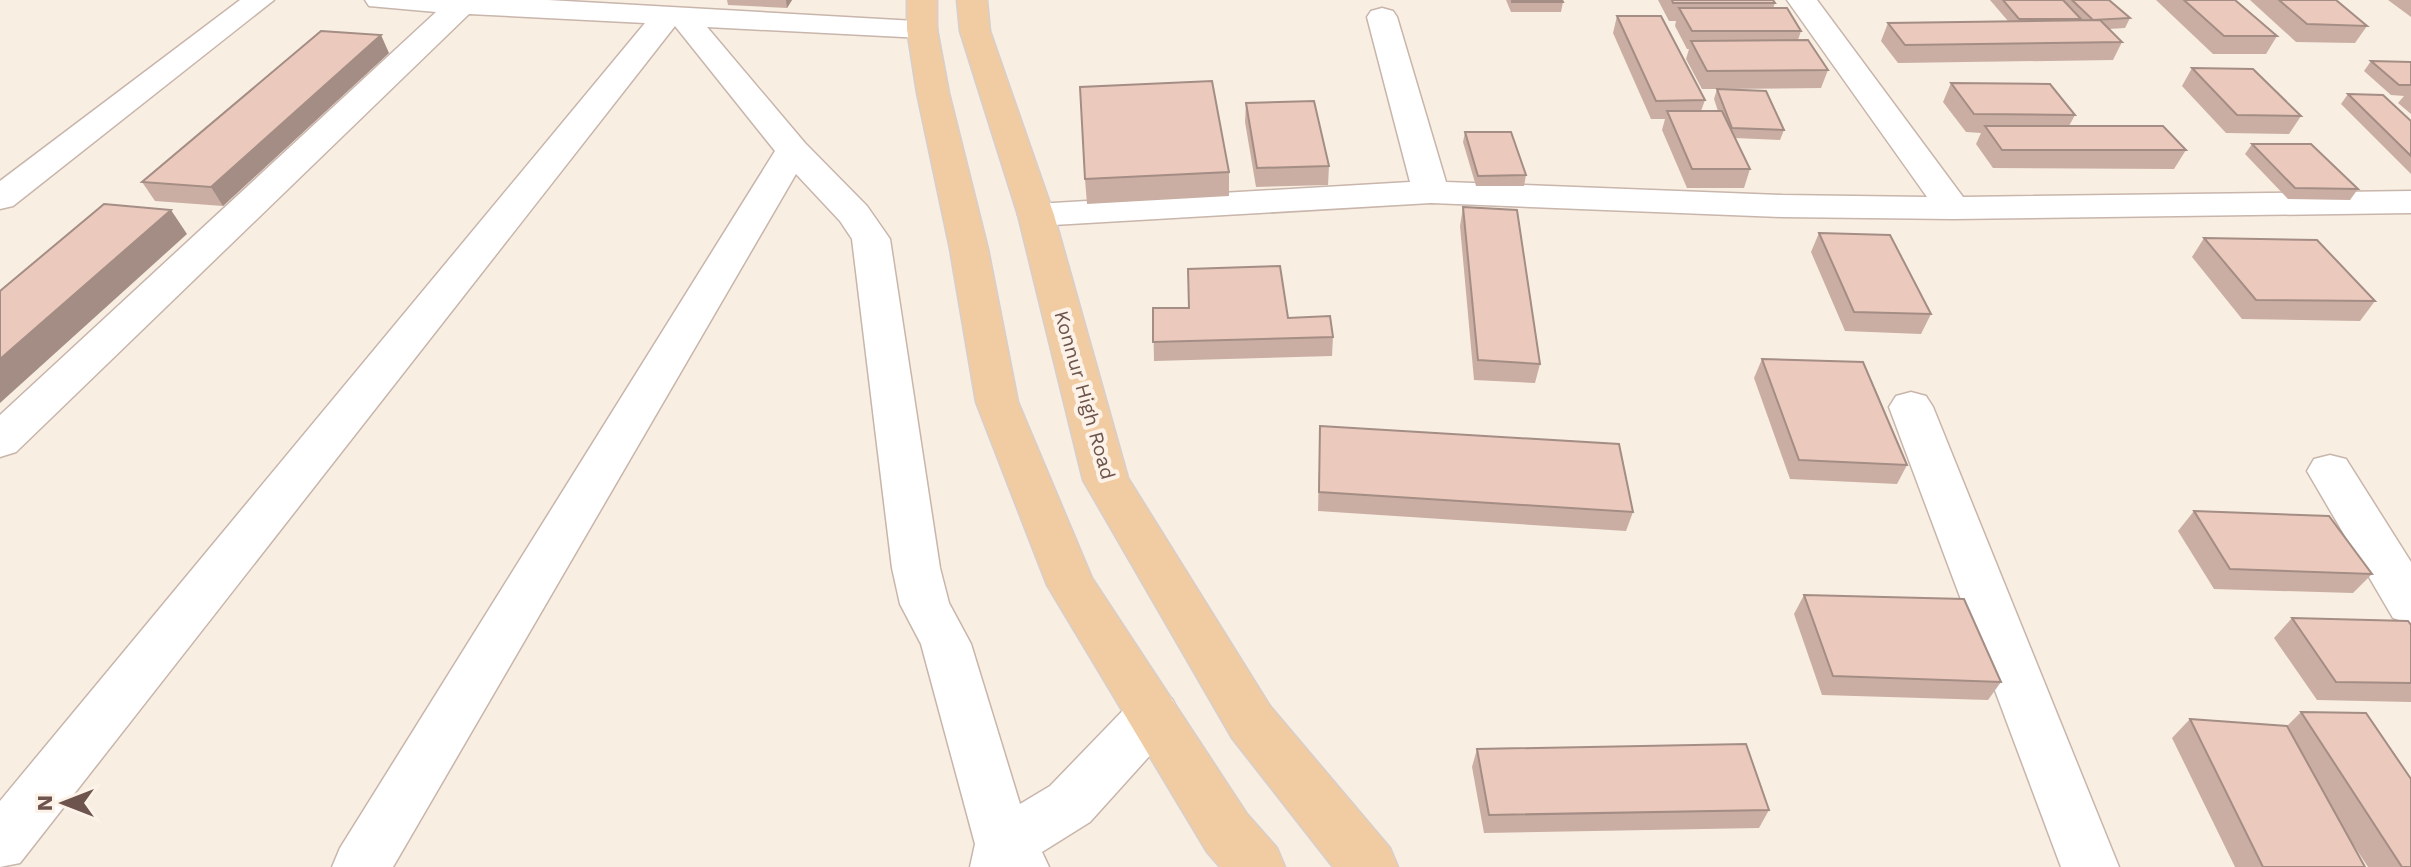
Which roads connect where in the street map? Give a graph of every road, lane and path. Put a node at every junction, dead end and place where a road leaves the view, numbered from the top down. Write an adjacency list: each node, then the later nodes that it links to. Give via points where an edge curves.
1 (259, 0): 11 (street)
2 (380, 0): 5 (street)
3 (972, 0): 14 (main road, Konnur High Road, via 975,31)
4 (1802, 0): 13 (street)
5 (461, 5): 7 (street); 16 (street)
6 (922, 15): 7 (street); 19 (main road, via 997,402 1071,585)
7 (675, 16): 9 (street); 20 (street)
8 (1382, 17): 10 (street)
9 (793, 150): 21 (street, via 871,239 916,568 925,604 946,644); 22 (street)
10 (1431, 192): 13 (street); 14 (street)
11 (0, 198)
12 (2411, 202): 13 (street)
13 (1953, 208)
14 (1036, 215): 24 (main road, Konnur High Road, via 1106,480 1251,722)
15 (1911, 407): 25 (street)
16 (0, 441)
17 (2330, 471): 18 (street)
18 (2411, 604)
19 (1153, 715): 21 (street, via 1070,804); 23 (main road, via 1227,833)
20 (0, 844)
21 (1008, 859)
22 (361, 867)
23 (1256, 867)
24 (1369, 867)
25 (2090, 867)

